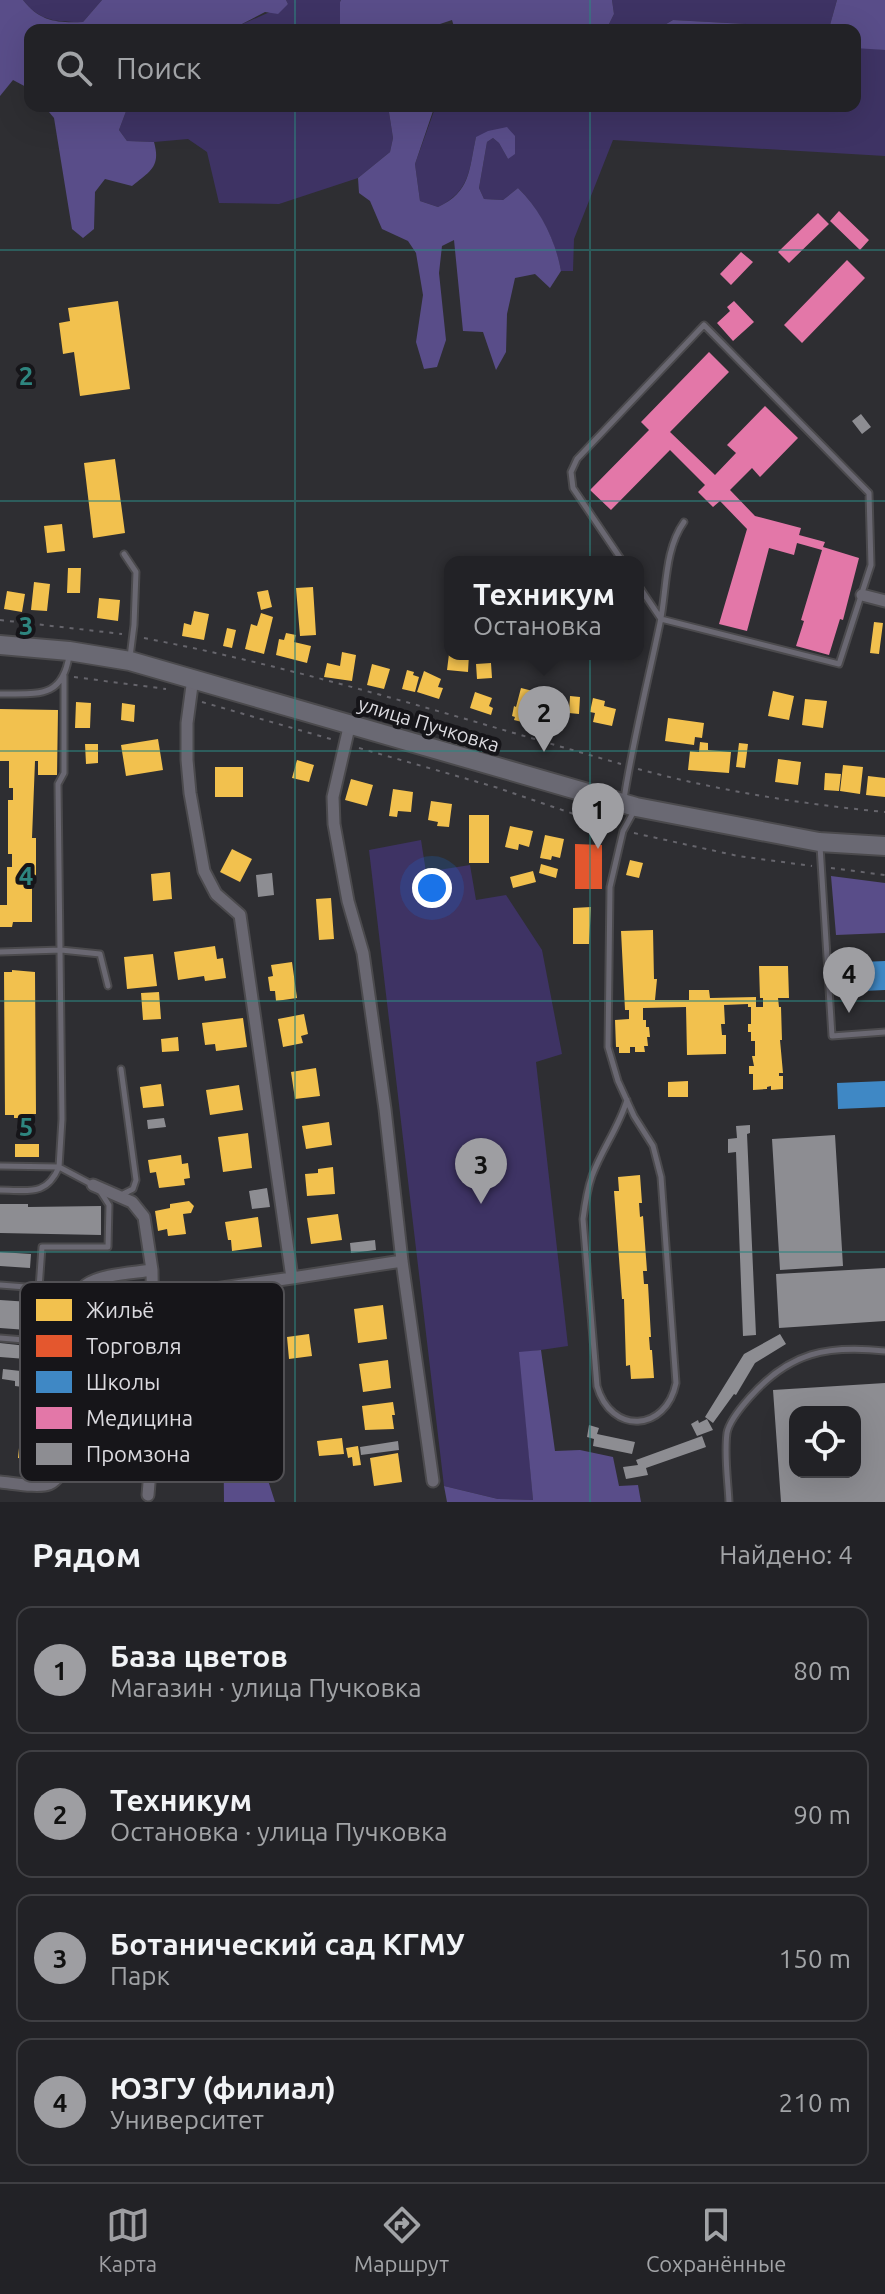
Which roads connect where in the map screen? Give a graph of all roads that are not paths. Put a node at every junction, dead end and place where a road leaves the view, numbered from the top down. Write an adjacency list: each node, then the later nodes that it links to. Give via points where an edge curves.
1 (684, 522): 7 (lane, via 672,547)
2 (124, 554): 10 (lane, via 136,572)
3 (619, 556): 5 (lane, via 573,488 571,472 577,459 704,325 869,493 871,565)
4 (644, 594): 7 (lane)
5 (862, 595): 6 (street); 7 (lane, via 839,664)
6 (885, 601)
7 (661, 619): 15 (lane, via 629,767)
8 (0, 645): 9 (main road, улица Пучковка)
9 (69, 651): 10 (main road, улица Пучковка); 11 (lane)
10 (130, 661): 12 (main road, улица Пучковка)
11 (64, 676): 13 (lane, via 46,692); 20 (lane, via 64,773 58,784)
12 (193, 678): 14 (main road, улица Пучковка); 33 (street, via 187,723 190,793 204,871 216,894 240,915)
13 (0, 694)
14 (350, 723): 15 (main road, улица Пучковка); 31 (street, via 333,797 334,824 363,953)
15 (630, 805): 16 (main road, улица Пучковка); 25 (lane, via 610,887 607,1012 608,1047)
16 (819, 842): 17 (main road, улица Пучковка); 23 (lane, via 832,1036)
17 (846, 845): 18 (main road, улица Пучковка); 19 (main road, улица Пучковка)
18 (885, 846)
19 (885, 853)
20 (61, 950): 21 (lane); 22 (lane, via 100,954); 27 (lane)
21 (0, 952)
22 (108, 986)
23 (885, 1032)
24 (121, 1069): 30 (lane, via 136,1180 133,1189)
25 (627, 1100): 25 (lane, via 653,1146 661,1177 676,1383 666,1408 643,1421 618,1417 600,1399 583,1219 593,1173)
26 (0, 1166): 27 (lane)
27 (59, 1167): 28 (lane); 29 (lane, via 47,1187)
28 (93, 1185): 30 (street); 34 (lane, via 109,1205 108,1247 42,1247)
29 (0, 1190)
30 (120, 1195): 32 (street, via 144,1217)
31 (402, 1261): 33 (street); 43 (street)
32 (152, 1270): 35 (street); 36 (street)
33 (292, 1278): 37 (street)
34 (39, 1282)
35 (95, 1282)
36 (152, 1282)
37 (264, 1282)
38 (0, 1285): 39 (lane)
39 (20, 1287)
40 (0, 1338): 41 (lane)
41 (20, 1340)
42 (885, 1351): 48 (lane, via 814,1354 787,1363 768,1377 727,1432)
43 (433, 1481)
44 (0, 1482): 45 (street)
45 (53, 1482)
46 (149, 1482): 47 (street)
47 (148, 1495)
48 (729, 1502)

